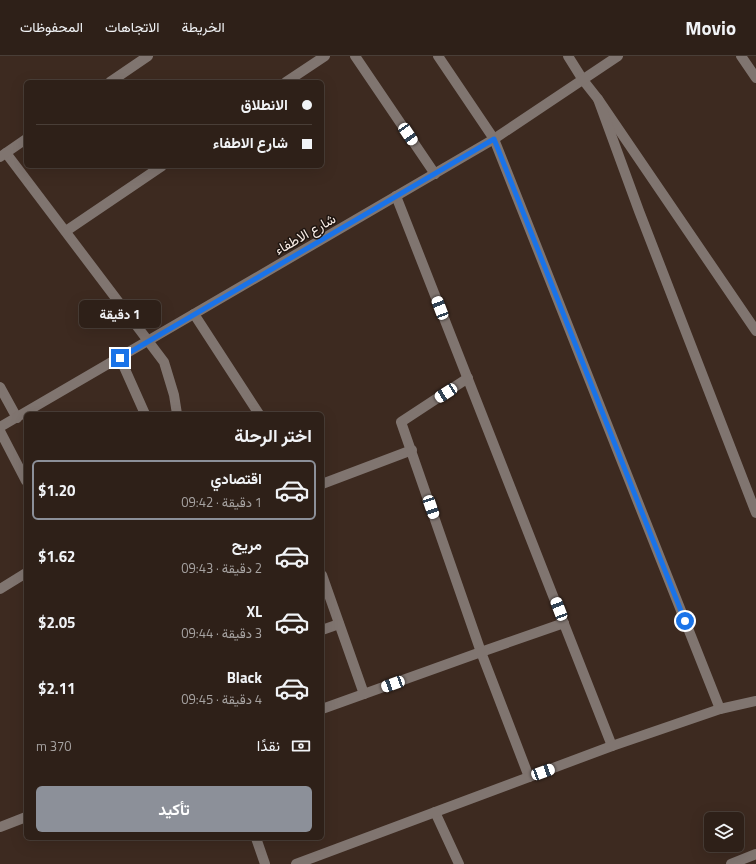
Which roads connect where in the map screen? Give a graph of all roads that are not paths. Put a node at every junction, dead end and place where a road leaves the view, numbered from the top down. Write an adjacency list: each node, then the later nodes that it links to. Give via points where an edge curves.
1 (148, 56): 9 (street)
2 (325, 56): 10 (street)
3 (355, 56): 17 (street)
4 (438, 56): 13 (street)
5 (568, 56): 11 (street)
6 (618, 56): 11 (street, شارع الاطفاء)
7 (741, 56): 8 (street)
8 (756, 78)
9 (113, 80)
10 (289, 80)
11 (583, 80): 12 (street); 13 (street, شارع الاطفاء)
12 (598, 100): 21 (street); 37 (street)
13 (494, 139): 17 (street, شارع الاطفاء); 48 (street)
14 (24, 140): 15 (street)
15 (3, 155): 19 (street)
16 (159, 168): 19 (street)
17 (435, 174): 18 (street, شارع الاطفاء)
18 (396, 196): 20 (street, شارع الاطفاء); 24 (street)
19 (66, 231): 22 (street)
20 (194, 314): 22 (street, شارع الاطفاء); 29 (street)
21 (756, 331)
22 (148, 341): 23 (street, شارع الاطفاء); 28 (street, via 164,362)
23 (120, 358): 26 (street, شارع الاطفاء); 27 (street)
24 (468, 378): 34 (street, via 401,422); 41 (street)
25 (0, 387): 31 (street)
26 (27, 412)
27 (143, 412)
28 (177, 412)
29 (258, 412)
30 (24, 414): 31 (street, شارع الاطفاء)
31 (17, 418): 32 (street, شارع الاطفاء)
32 (0, 427)
33 (0, 431): 35 (street)
34 (412, 450): 36 (street); 44 (street)
35 (24, 477)
36 (324, 483)
37 (756, 513)
38 (24, 575): 40 (street)
39 (324, 581): 42 (street)
40 (0, 589)
41 (564, 623): 44 (street); 49 (street)
42 (339, 624): 43 (street); 45 (street)
43 (324, 629)
44 (481, 652): 45 (street); 50 (street)
45 (364, 694): 47 (street)
46 (756, 701): 48 (street)
47 (324, 708)
48 (720, 709): 49 (street)
49 (612, 746): 50 (street)
50 (529, 777): 51 (street)
51 (435, 812): 56 (street); 59 (street)
52 (24, 818): 53 (street)
53 (0, 827)
54 (257, 840): 57 (street)
55 (754, 858): 60 (street)
56 (321, 860): 58 (street)
57 (265, 864)
58 (296, 864)
59 (459, 864)
60 (731, 864)

